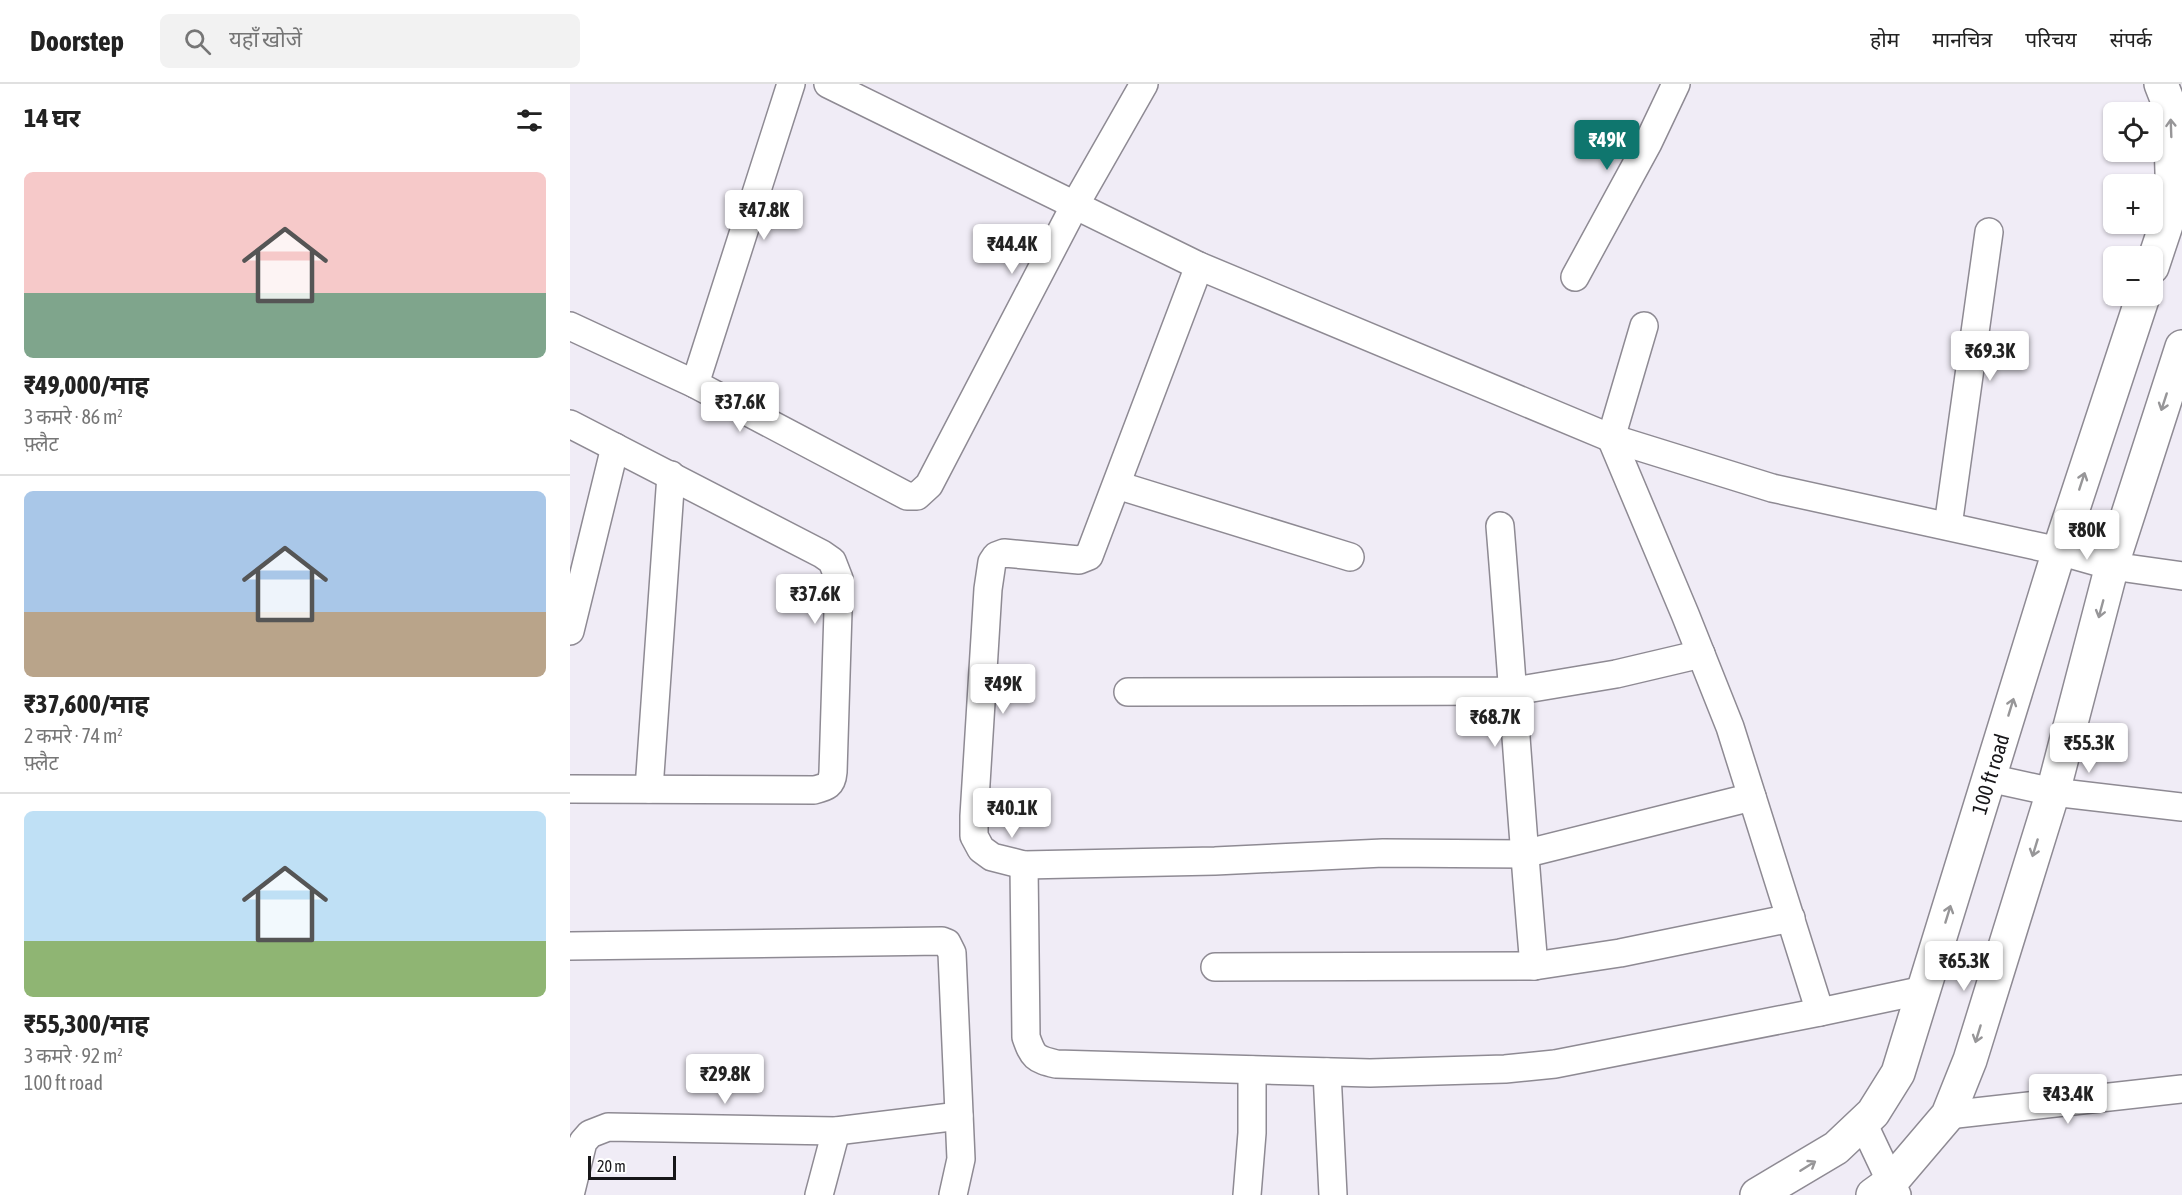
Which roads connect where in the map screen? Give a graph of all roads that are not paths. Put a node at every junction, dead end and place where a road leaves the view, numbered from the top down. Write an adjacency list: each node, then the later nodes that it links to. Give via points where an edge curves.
1 (791, 84): 15 (street)
2 (828, 84): 6 (street)
3 (1144, 84): 6 (street)
4 (1676, 84): 10 (street)
5 (2161, 84): 8 (main road, one-way to 5, via 2173,204 2170,107)
6 (1075, 205): 9 (street); 15 (street, via 929,484 917,496 907,496)
7 (1989, 232): 22 (street)
8 (2159, 246)
9 (1200, 266): 17 (street); 20 (street)
10 (1575, 277)
11 (2140, 306): 23 (main road, 100 ft road, one-way to 11)
12 (570, 326): 15 (street)
13 (1644, 326): 17 (street)
14 (2182, 347): 25 (main road, one-way to 25)
15 (695, 384)
16 (570, 423): 18 (street)
17 (1611, 438): 22 (street, via 1772,488); 28 (street)
18 (615, 447): 19 (street); 27 (street)
19 (671, 475): 33 (street); 33 (street, via 822,554 837,570 833,772 827,787 814,790)
20 (1117, 485): 24 (street); 38 (street, via 1091,552 1084,559 1004,553 992,562 974,836 981,849 992,857)
21 (1500, 526): 29 (street)
22 (1948, 526): 23 (street)
23 (2059, 551): 25 (street); 31 (main road, 100 ft road, one-way to 23)
24 (1350, 556)
25 (2112, 566): 26 (street); 34 (main road, one-way to 34)
26 (2182, 576)
27 (570, 631)
28 (1701, 654): 29 (street, via 1616,674); 35 (street)
29 (1514, 691): 30 (street); 37 (street)
30 (1128, 692)
31 (1989, 778): 34 (street); 43 (main road, 100 ft road, one-way to 31)
32 (570, 789): 33 (street)
33 (649, 789)
34 (2053, 792): 36 (street); 49 (main road, one-way to 49, via 1970,1060)
35 (1752, 797): 37 (street); 39 (street)
36 (2182, 807)
37 (1524, 854): 38 (street, via 1383,853); 41 (street)
38 (1024, 865): 45 (street, via 1026,1037 1039,1060 1056,1064)
39 (1791, 918): 41 (street, via 1620,953); 44 (street)
40 (570, 946): 48 (street, via 947,943 952,953)
41 (1534, 966): 42 (street)
42 (1215, 967)
43 (1924, 990): 44 (street); 50 (main road, 100 ft road, via 1898,1073)
44 (1820, 1012): 46 (street, via 1555,1064)
45 (1252, 1070): 46 (street); 56 (street)
46 (1327, 1072): 57 (street)
47 (2182, 1089): 49 (street)
48 (959, 1116): 51 (street); 55 (street, via 960,1159)
49 (1948, 1116): 52 (main road)
50 (1863, 1123): 52 (street); 58 (main road, 100 ft road, one-way to 50, via 1836,1148)
51 (836, 1131): 53 (street, via 608,1127 590,1134 583,1142); 54 (street)
52 (1887, 1191)
53 (570, 1195)
54 (819, 1195)
55 (952, 1195)
56 (1247, 1195)
57 (1333, 1195)
58 (1757, 1195)

